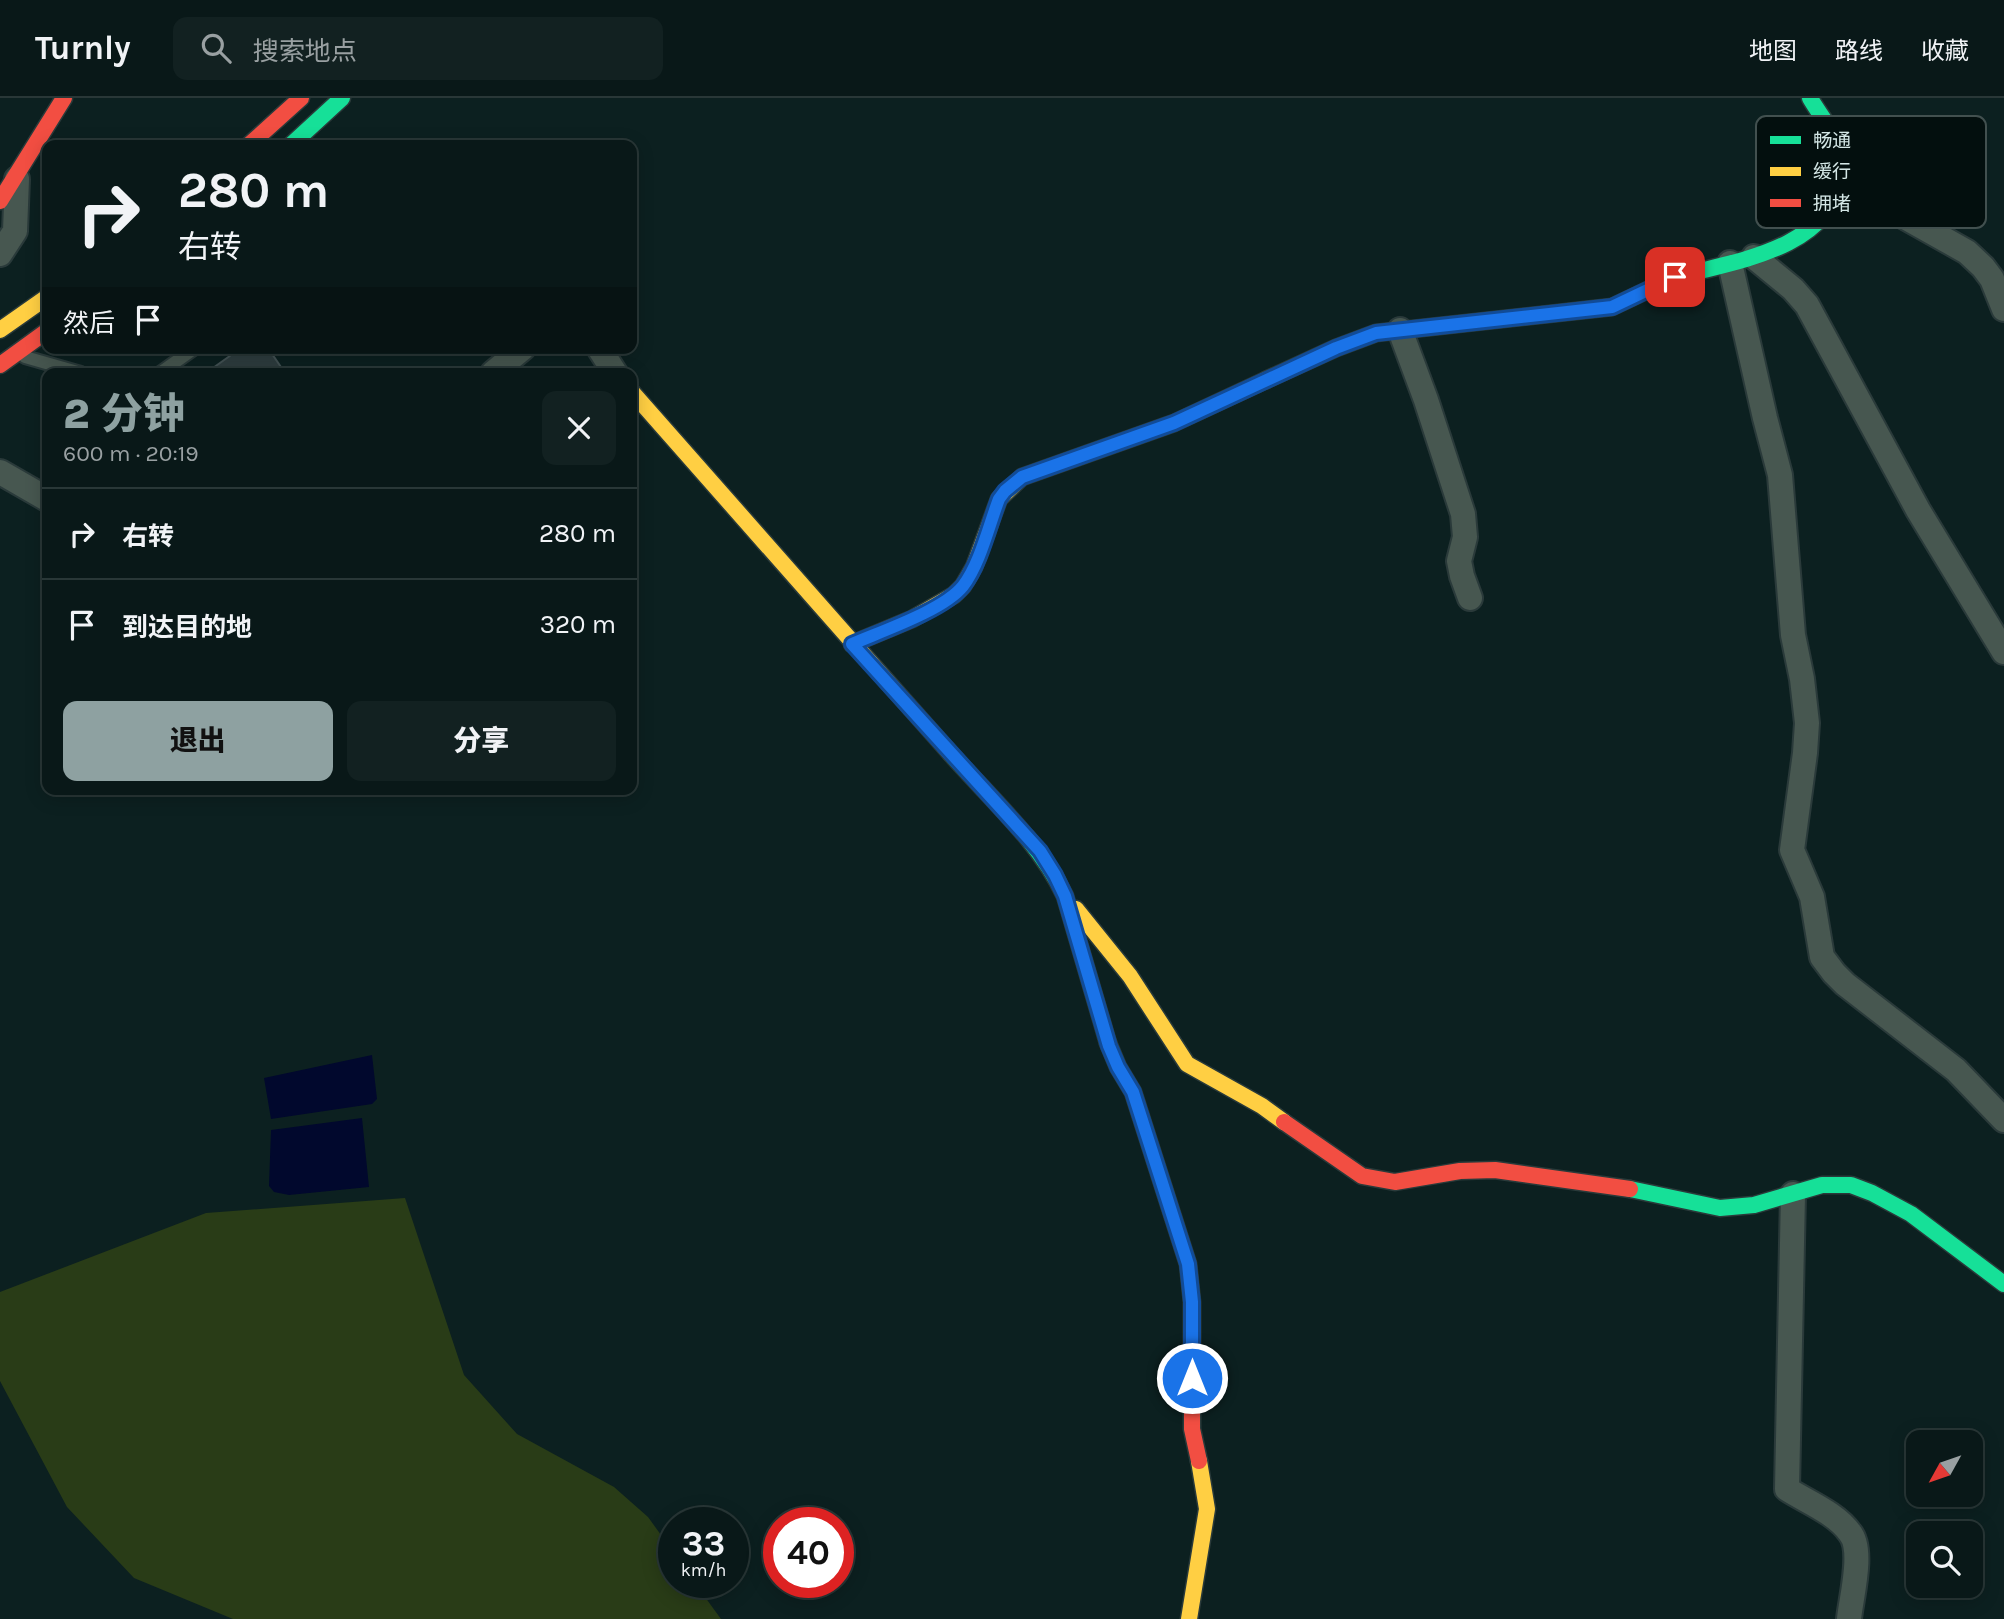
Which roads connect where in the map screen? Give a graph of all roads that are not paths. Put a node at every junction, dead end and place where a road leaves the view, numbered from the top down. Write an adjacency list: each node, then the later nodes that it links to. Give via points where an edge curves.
1 (64, 98): 8 (main road)
2 (301, 98): 6 (main road)
3 (342, 98): 7 (main road)
4 (1810, 98): 5 (main road)
5 (1820, 116)
6 (255, 140)
7 (297, 140)
8 (17, 177): 9 (main road); 12 (street, via 15,231)
9 (0, 201)
10 (1809, 228): 13 (main road, via 1795,239)
11 (1924, 228): 15 (street, via 1967,252 1983,267)
12 (0, 254)
13 (1742, 260): 17 (main road, via 1675,277 1612,307); 31 (street, via 1793,289 1807,305 1919,510); 33 (street, via 1765,418 1780,475 1793,635 1807,723 1792,850 1812,897 1822,957 1845,984 1956,1070)
14 (42, 300): 16 (main road)
15 (2004, 309)
16 (0, 330)
17 (1400, 330): 29 (street, via 1463,514 1465,537 1459,561); 30 (main road, via 1376,333 1336,348 1174,423 1022,477 999,499 970,575 956,594)
18 (42, 335): 21 (main road)
19 (187, 354): 24 (lane)
20 (516, 354): 25 (street)
21 (14, 355): 22 (main road); 23 (lane)
22 (0, 365)
23 (62, 368)
24 (167, 368)
25 (499, 368)
26 (637, 398): 30 (main road)
27 (0, 472): 28 (street)
28 (42, 496)
29 (1470, 598)
30 (852, 644): 32 (main road, via 1040,851)
31 (2004, 652)
32 (1065, 896): 34 (main road, via 1130,976 1187,1064 1262,1106 1362,1176 1395,1182 1495,1170 1605,1184 1720,1209); 36 (main road, via 1109,1046 1133,1092 1188,1264 1192,1429 1207,1509)
33 (2004, 1119)
34 (1793, 1194): 35 (main road, via 1833,1183 1872,1193 1911,1214); 37 (street, via 1787,1489 1851,1533 1857,1556)
35 (2004, 1284)
36 (1189, 1619)
37 (1849, 1619)

